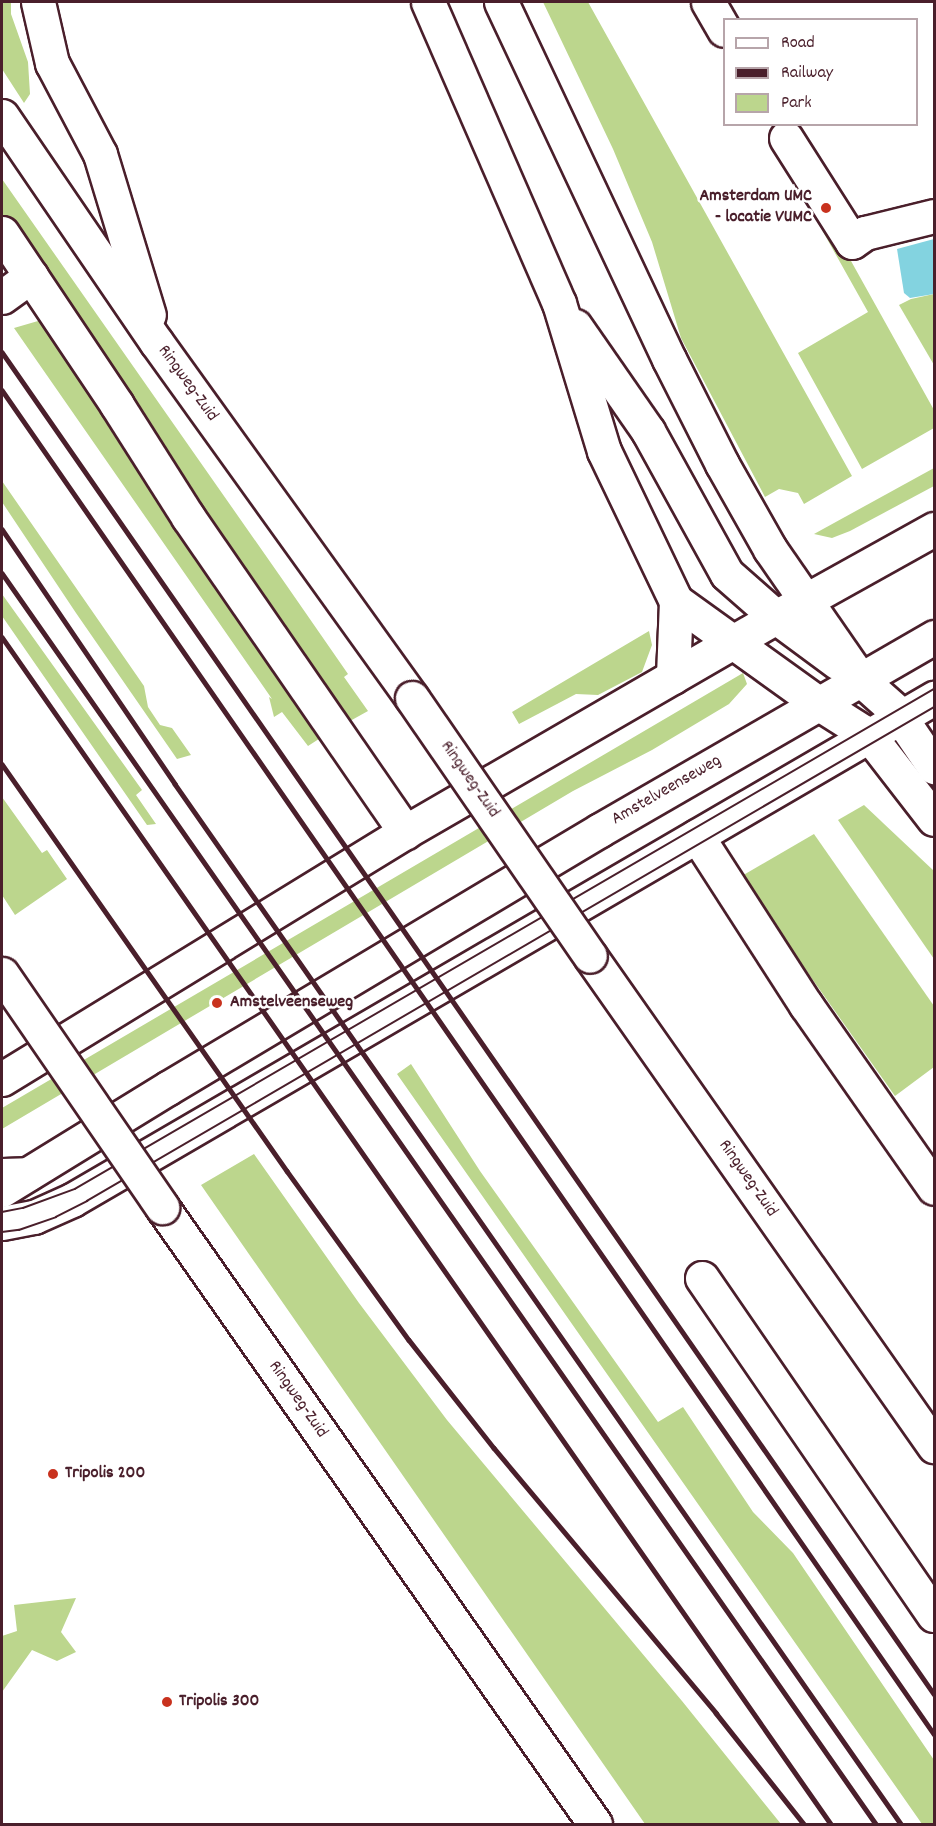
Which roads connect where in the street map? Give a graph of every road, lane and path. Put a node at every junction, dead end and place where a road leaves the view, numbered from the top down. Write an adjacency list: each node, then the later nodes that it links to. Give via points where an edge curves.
1 (38, 2): 13 (main road, via 52,63 100,154)
2 (428, 2): 12 (main road)
3 (501, 2): 16 (main road, via 674,369 770,549)
4 (708, 2): 5 (main road)
5 (723, 28)
6 (2, 116): 13 (main road, Ringweg-Zuid)
7 (786, 138): 8 (main road, via 852,242 865,233)
8 (934, 216)
9 (2, 233): 10 (main road)
10 (31, 276): 11 (main road); 28 (main road, via 188,517)
11 (2, 297)
12 (559, 303): 15 (main road, via 604,451); 17 (main road, via 648,430 727,574)
13 (158, 343): 36 (main road, Ringweg-Zuid, bridge, via 412,698)
14 (934, 530): 16 (main road)
15 (676, 601): 19 (main road); 20 (main road)
16 (805, 601): 17 (main road); 21 (main road)
17 (776, 616): 19 (main road); 21 (main road)
18 (934, 637): 21 (main road, Amstelveenseweg)
19 (734, 641): 20 (main road); 23 (main road)
20 (674, 677): 28 (main road)
21 (860, 679): 23 (main road, Amstelveenseweg); 24 (main road)
22 (934, 698): 24 (main road)
23 (818, 703): 25 (main road); 32 (main road, Amstelveenseweg)
24 (901, 718): 25 (main road); 26 (main road)
25 (868, 737): 27 (main road, via 890,759); 29 (main road)
26 (934, 767)
27 (934, 819)
28 (405, 832): 31 (main road)
29 (697, 836): 33 (main road, via 806,1005); 34 (main road, via 72,1200 34,1217)
30 (2, 974): 38 (main road, Ringweg-Zuid, bridge)
31 (2, 1078)
32 (10, 1180)
33 (934, 1188)
34 (2, 1223)
35 (702, 1278): 37 (main road)
36 (934, 1446)
37 (934, 1615)
38 (595, 1824)

